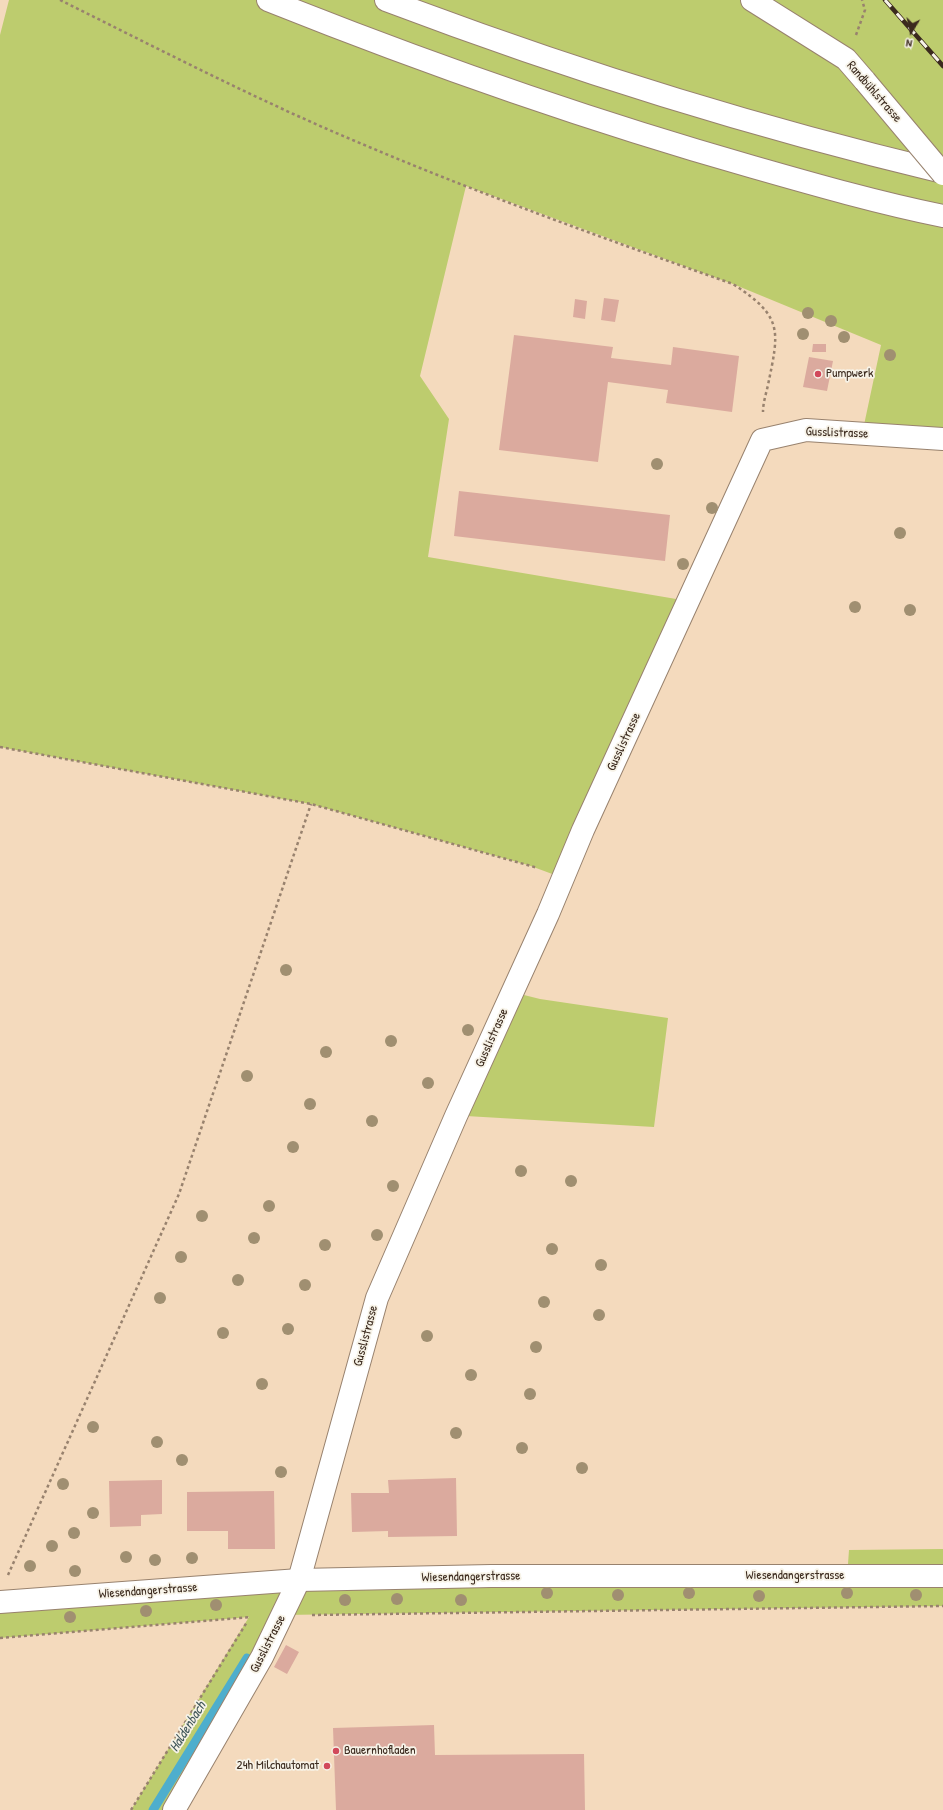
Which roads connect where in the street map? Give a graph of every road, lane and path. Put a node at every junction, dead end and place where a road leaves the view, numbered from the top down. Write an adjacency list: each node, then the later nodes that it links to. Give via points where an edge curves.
1 (60, 0): 10 (path, via 354,141 525,209 733,284 755,298 773,320 776,343 763,409)
2 (268, 0): 8 (main road, via 477,80 623,129 788,177)
3 (386, 0): 7 (main road, via 526,51 664,96 785,132)
4 (752, 0): 6 (main road, Randbühlstrasse)
5 (862, 0): 6 (path, via 866,10)
6 (846, 59): 7 (main road, Randbühlstrasse, bridge)
7 (943, 173)
8 (943, 216)
9 (943, 439): 10 (main road, Gusslistrasse, via 806,430)
10 (762, 440): 16 (main road, Gusslistrasse, via 583,830 377,1298)
11 (0, 747): 12 (path)
12 (311, 804): 13 (path); 15 (path, via 180,1194)
13 (528, 865)
14 (943, 1576): 16 (main road, Wiesendangerstrasse, via 492,1576)
15 (6, 1578)
16 (299, 1580): 17 (main road, Wiesendangerstrasse); 19 (main road, Gusslistrasse)
17 (0, 1602)
18 (943, 1606): 19 (path)
19 (282, 1615): 20 (path); 23 (main road, Gusslistrasse, via 262,1657)
20 (0, 1638)
21 (230, 1650): 22 (path)
22 (131, 1810)
23 (174, 1810)

